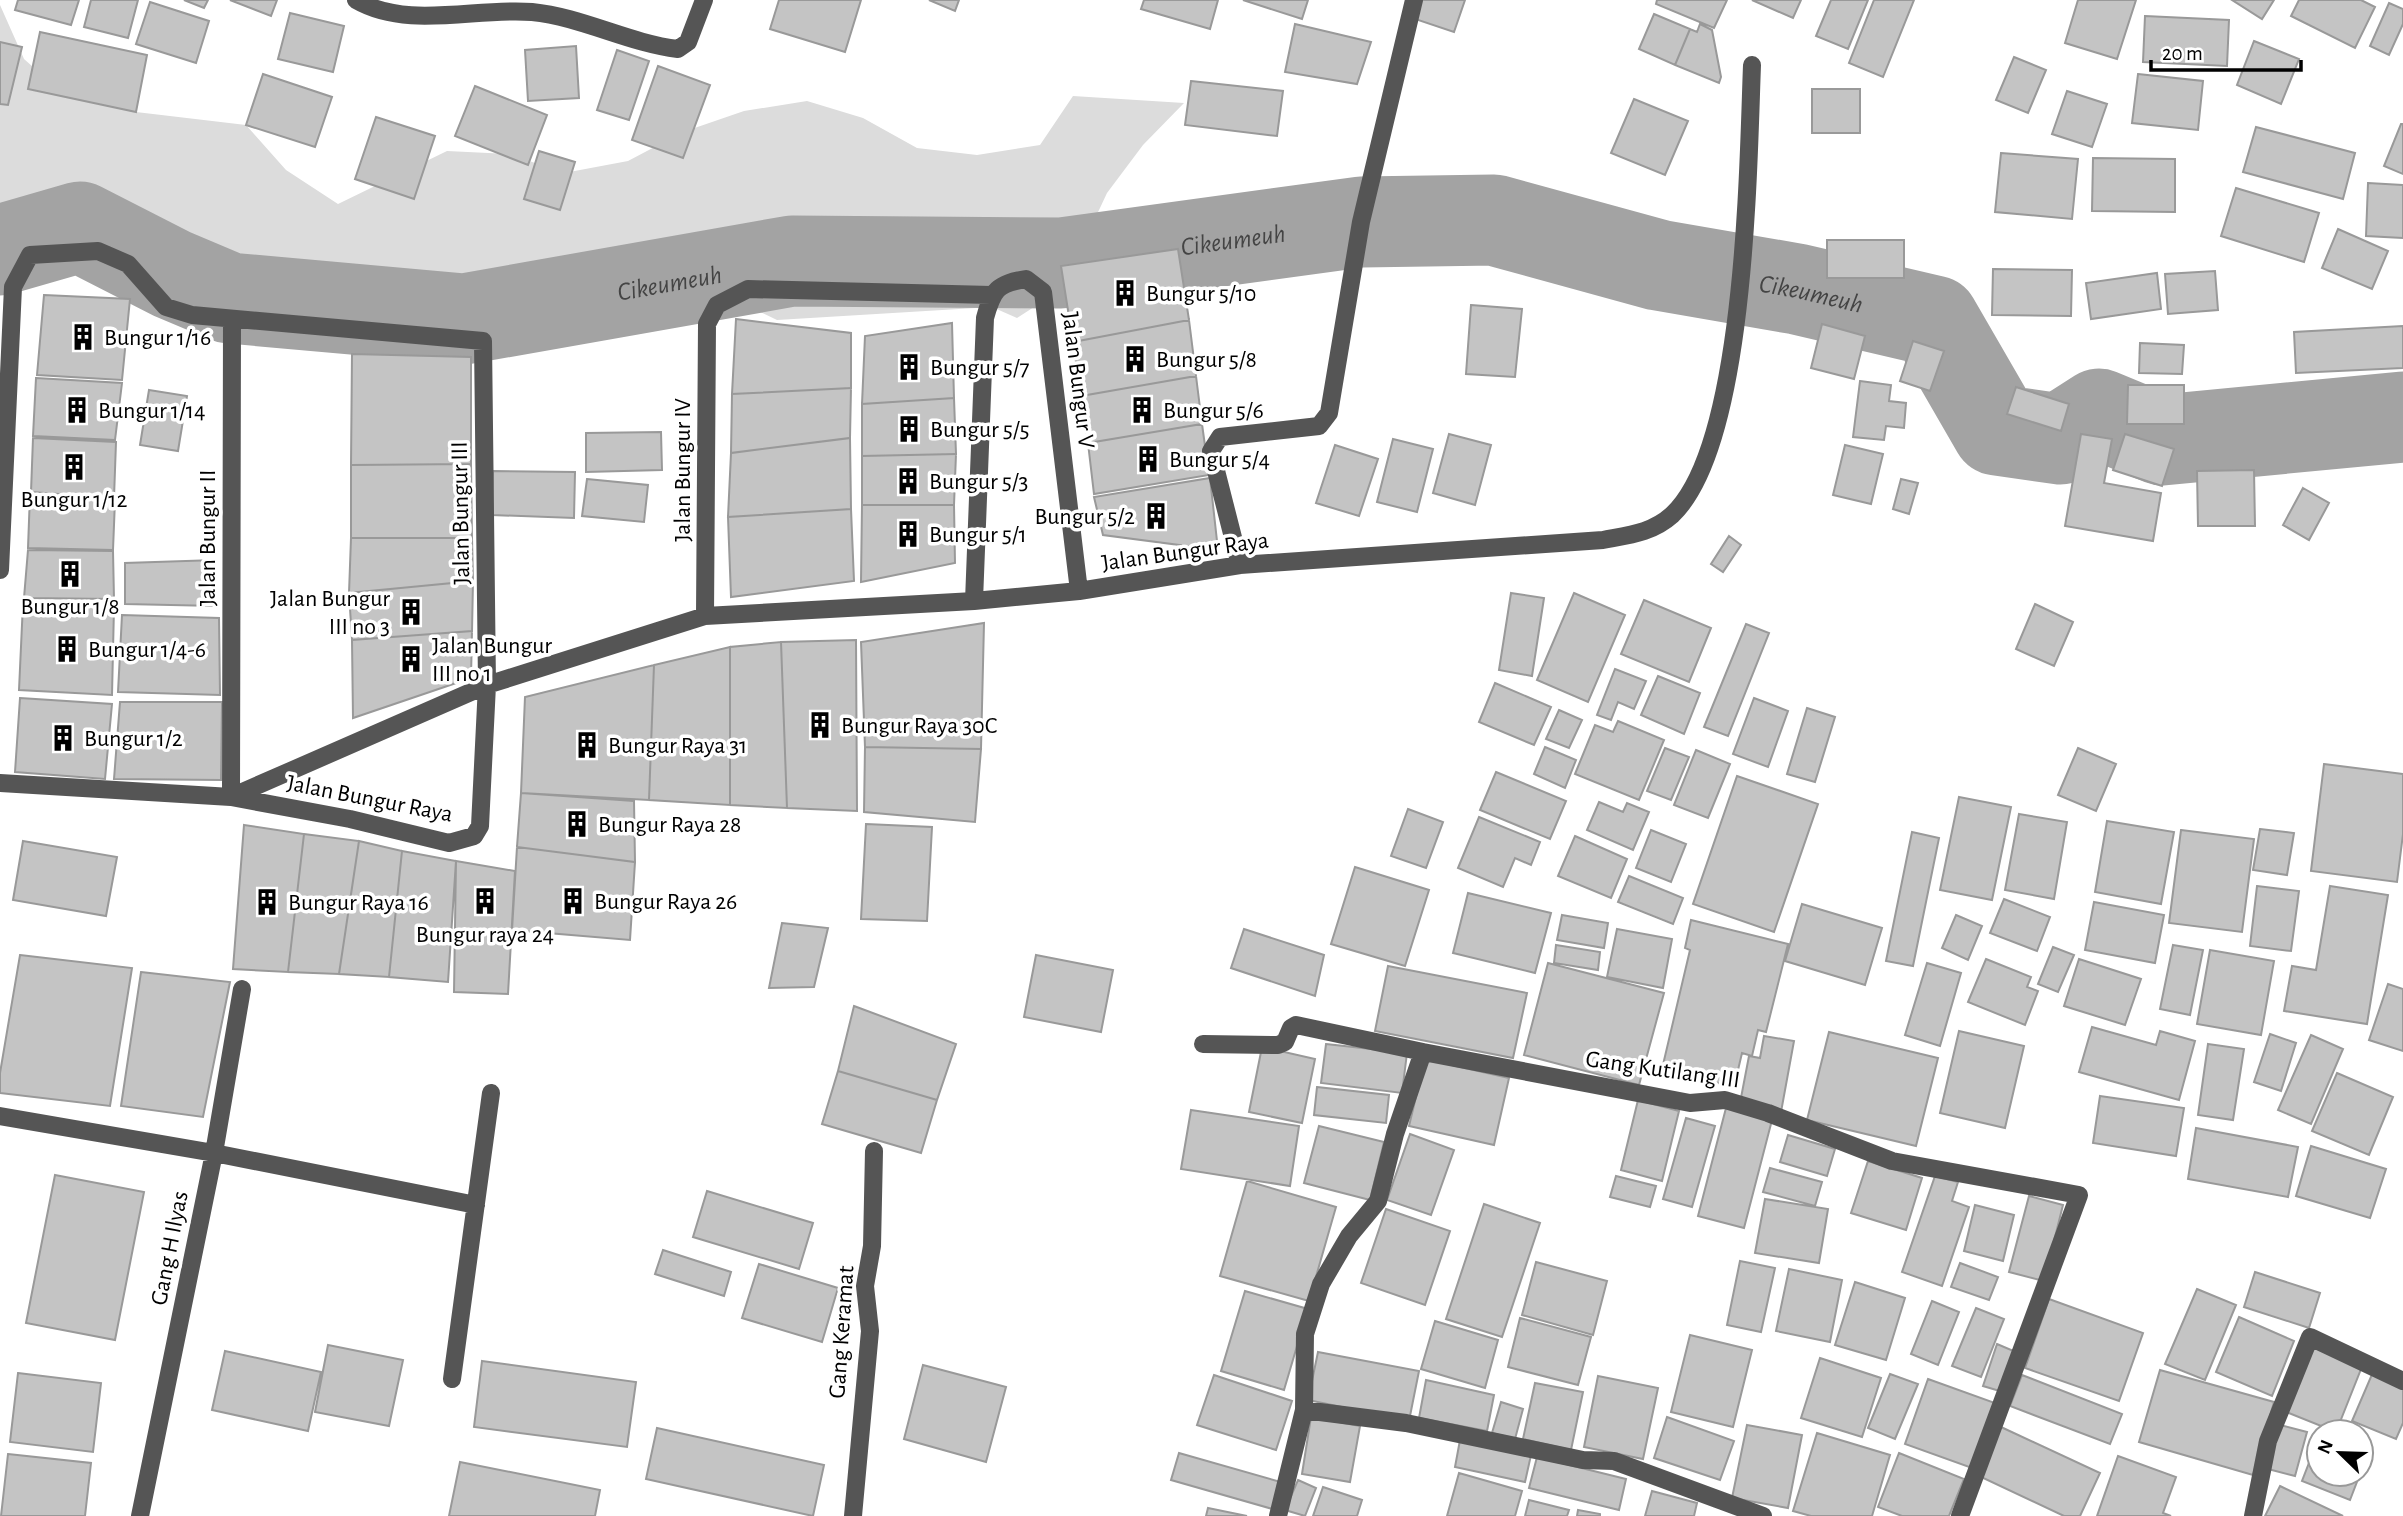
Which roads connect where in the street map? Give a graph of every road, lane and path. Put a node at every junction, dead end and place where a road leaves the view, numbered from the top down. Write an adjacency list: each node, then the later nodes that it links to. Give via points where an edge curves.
1 (356, 0): 2 (street, via 426,15 530,12 678,49 688,42)
2 (704, 0)
3 (1414, 0): 7 (street, via 1361,222 1325,419 1319,426 1220,437 1211,451)
4 (1752, 65): 7 (street, Jalan Bungur Raya, via 1747,197 1727,381 1707,455 1692,491 1673,514 1651,531 1603,540)
5 (991, 295): 9 (street, Jalan Bungur V, via 1005,282 1026,279 1042,292); 10 (street, via 985,317); 11 (street, Jalan Bungur IV, via 748,289 717,305 707,324)
6 (232, 321): 8 (street, via 166,307 128,264 98,251 30,255 13,287); 12 (street, Jalan Bungur III, via 483,341); 14 (street, Jalan Bungur II)
7 (1240, 565): 9 (street, Jalan Bungur Raya)
8 (0, 570)
9 (1080, 590): 10 (street, Jalan Bungur Raya)
10 (974, 601): 11 (street, Jalan Bungur Raya)
11 (705, 616): 12 (street, Jalan Bungur Raya)
12 (487, 685): 14 (street, Jalan Bungur Raya); 14 (street, Jalan Bungur Raya, via 480,826 474,836 449,843)
13 (0, 783): 14 (street, Jalan Bungur Raya)
14 (231, 797)
15 (242, 989): 21 (street, Gang H Ilyas)
16 (1203, 1044): 17 (street, via 1278,1045 1296,1025)
17 (1423, 1052): 25 (street, via 1378,1201 1349,1236 1321,1284 1305,1334); 30 (street, Gang Kutilang III, via 1690,1103 1725,1100 1892,1161 2079,1195)
18 (491, 1093): 22 (street)
19 (0, 1116): 21 (street)
20 (874, 1151): 27 (street, Gang Keramat, via 872,1246 865,1286 870,1331)
21 (214, 1153): 22 (street); 26 (street, Gang H Ilyas)
22 (476, 1205): 23 (street)
23 (452, 1379)
24 (2403, 1381): 31 (street, via 2310,1337 2268,1441)
25 (1304, 1410): 28 (street); 29 (street, via 1406,1423 1583,1460 1614,1461)
26 (140, 1516)
27 (853, 1516)
28 (1278, 1516)
29 (1763, 1516)
30 (1959, 1516)
31 (2253, 1516)

